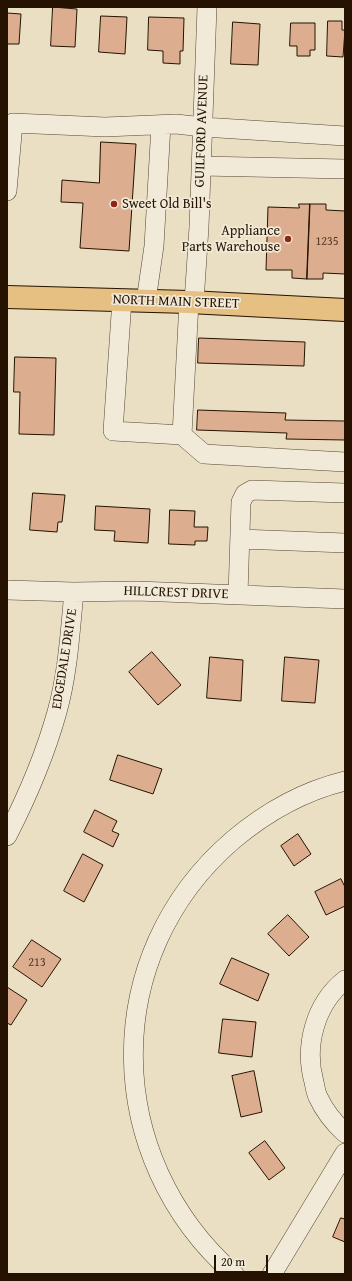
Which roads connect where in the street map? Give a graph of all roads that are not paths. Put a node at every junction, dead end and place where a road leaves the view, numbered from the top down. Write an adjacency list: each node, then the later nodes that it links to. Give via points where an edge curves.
1 (207, 7): 4 (street, GUILFORD AVENUE)
2 (10, 123): 3 (street, via 105,127); 8 (street)
3 (161, 125): 4 (street); 11 (street, via 154,246)
4 (203, 127): 5 (street); 6 (street, GUILFORD AVENUE)
5 (345, 136)
6 (201, 166): 7 (street); 12 (street, GUILFORD AVENUE)
7 (345, 169)
8 (7, 191)
9 (7, 297): 10 (main road, NORTH MAIN STREET)
10 (122, 300): 11 (main road, NORTH MAIN STREET); 14 (street, via 113,431)
11 (146, 301): 12 (main road, NORTH MAIN STREET)
12 (191, 302): 13 (main road, NORTH MAIN STREET); 14 (street, GUILFORD AVENUE)
13 (345, 310)
14 (182, 435): 15 (street, via 204,454)
15 (345, 462)
16 (345, 493): 17 (street, via 252,490 245,494 241,502)
17 (240, 539): 18 (street); 21 (street)
18 (345, 543)
19 (7, 590): 20 (street, HILLCREST DRIVE)
20 (74, 592): 21 (street, HILLCREST DRIVE, via 137,591); 24 (street, EDGEDALE DRIVE, via 66,666 57,711 44,753)
21 (238, 595): 22 (street, HILLCREST DRIVE)
22 (345, 598)
23 (345, 781): 28 (street, via 304,795 274,810 220,851 197,876 177,904 148,965 139,998 133,1066 143,1133 169,1195 187,1224)
24 (7, 836)
25 (345, 980): 26 (street, via 336,987 320,1011 311,1039 310,1068 317,1096 332,1121)
26 (345, 1133)
27 (345, 1154): 29 (street)
28 (234, 1274)
29 (272, 1274)

